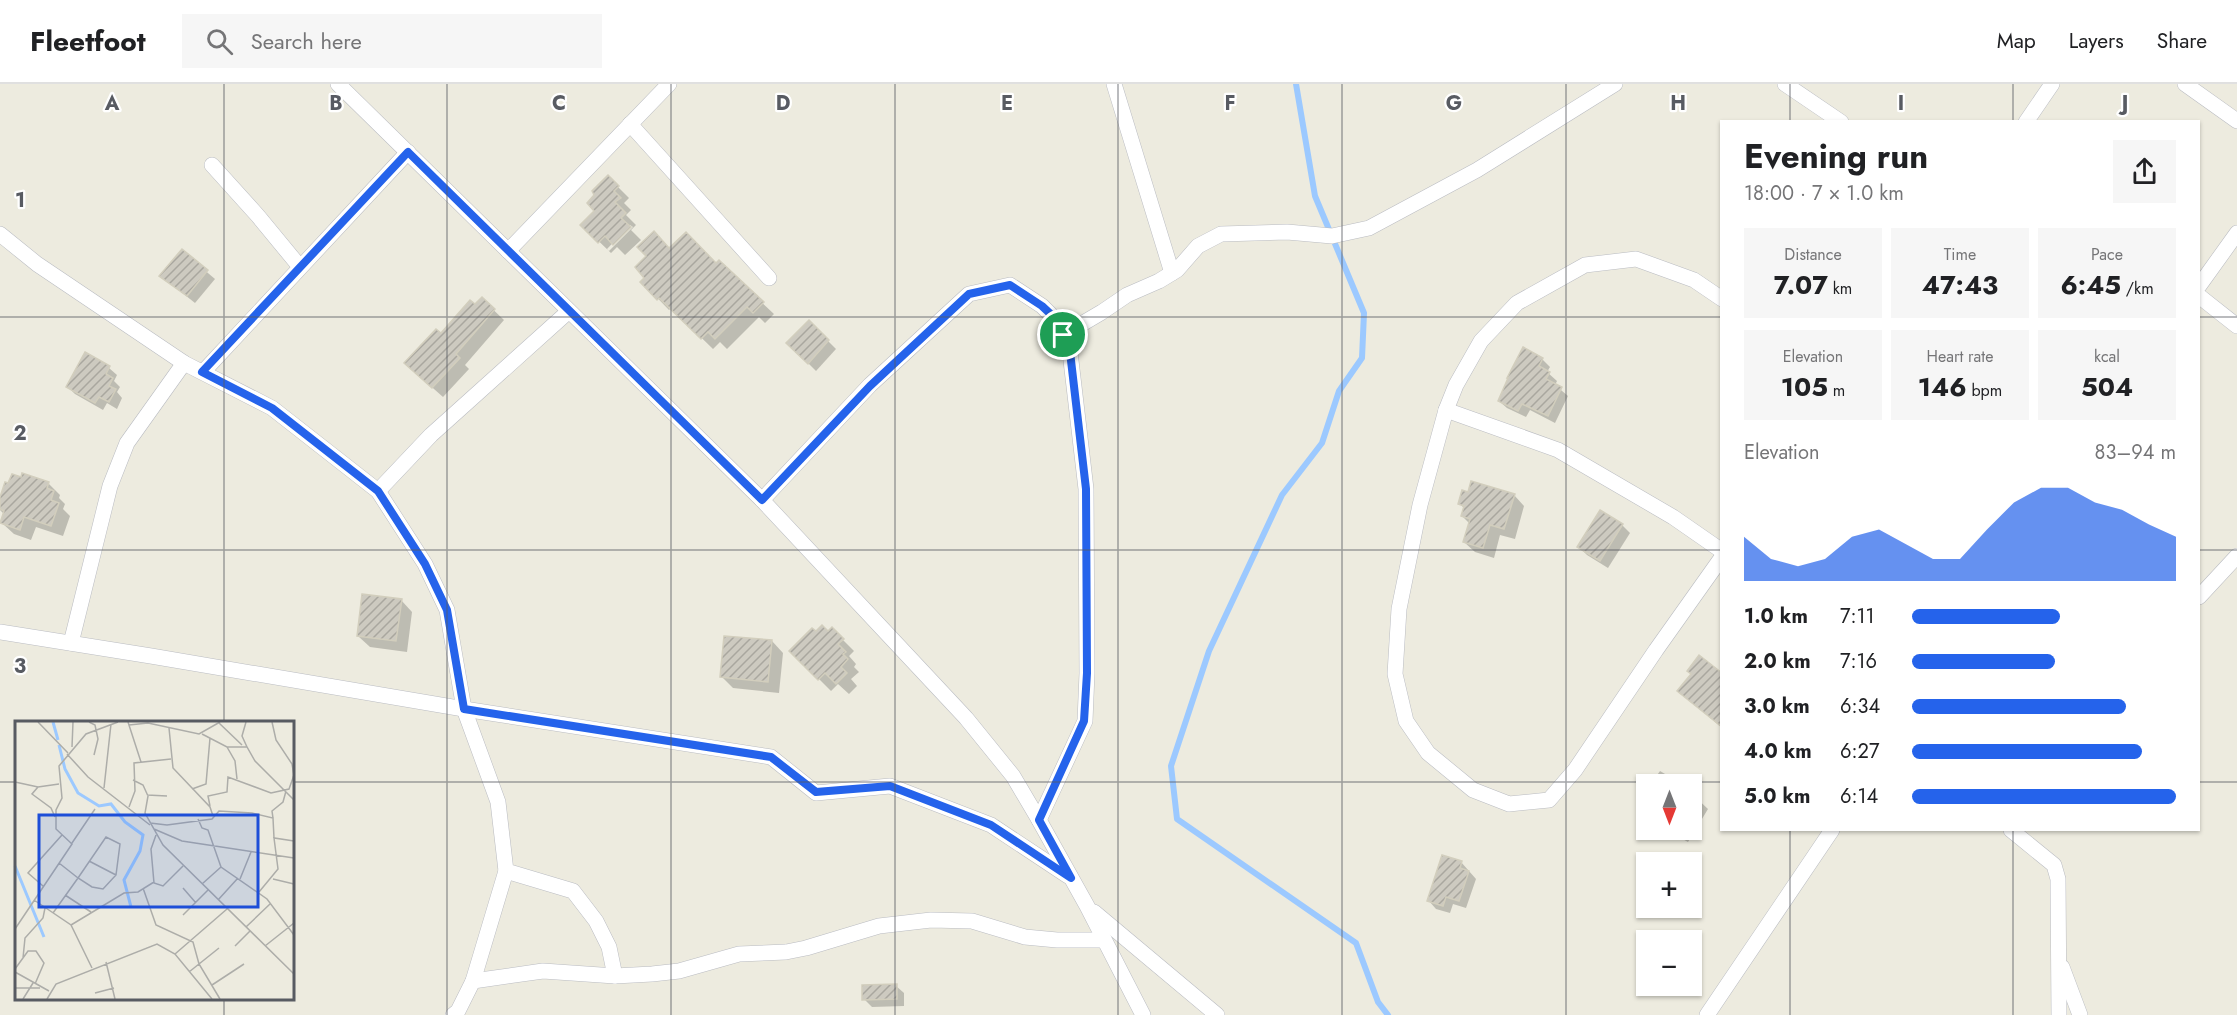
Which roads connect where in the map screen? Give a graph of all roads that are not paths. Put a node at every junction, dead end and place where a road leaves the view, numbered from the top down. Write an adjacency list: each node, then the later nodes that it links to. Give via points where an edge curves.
1 (338, 84): 12 (street)
2 (669, 84): 11 (street)
3 (1114, 84): 18 (street)
4 (1615, 84): 18 (street, via 1477,171 1369,228 1332,236 1287,232 1221,234 1198,246)
5 (1785, 84): 8 (street)
6 (2052, 84): 9 (street)
7 (2185, 84): 10 (street)
8 (1837, 120)
9 (2027, 120)
10 (2237, 121)
11 (630, 124): 16 (street); 19 (street)
12 (408, 152): 16 (street); 17 (street)
13 (212, 165): 17 (street)
14 (2237, 233): 20 (street)
15 (0, 234): 26 (street, via 37,264)
16 (508, 251): 23 (street)
17 (300, 267): 27 (street)
18 (1172, 273): 25 (street, via 1127,294)
19 (769, 278)
20 (2200, 285)
21 (2200, 297): 24 (street)
22 (1720, 298): 28 (street, via 1694,280 1636,259 1585,265 1517,303 1482,341)
23 (569, 311): 29 (street, via 431,435); 30 (street)
24 (2237, 326)
25 (1063, 335): 30 (street, via 1058,321 1010,285 969,294 870,386); 38 (street, via 1070,352 1086,489 1086,692 1084,721)
26 (184, 363): 27 (street); 36 (street, via 127,443 110,486)
27 (202, 372): 29 (street, via 272,408)
28 (1446, 410): 31 (street, via 1558,450 1673,517); 33 (street, via 1420,505 1399,609 1395,674 1406,721 1428,753 1473,790 1509,804 1549,800 1575,770)
29 (378, 491): 37 (street, via 425,564 447,610)
30 (762, 500): 38 (street, via 966,718 1013,776)
31 (1720, 550)
32 (2237, 556): 34 (street)
33 (1720, 560)
34 (2200, 596)
35 (0, 632): 36 (street)
36 (71, 643): 37 (street)
37 (464, 709): 41 (street, via 498,802); 42 (street, via 771,757 816,792 890,786 991,825)
38 (1039, 820): 42 (street)
39 (1831, 831): 51 (street)
40 (2012, 831): 45 (street, via 2054,865 2058,879)
41 (506, 871): 46 (street, via 573,891 596,921 609,947); 47 (street)
42 (1071, 878): 43 (street)
43 (1087, 906): 44 (street); 50 (street)
44 (1104, 940): 46 (street, via 1025,937 972,921 932,920 879,926 786,952 739,954 679,971); 49 (street)
45 (2059, 959): 52 (street); 53 (street)
46 (615, 976): 47 (street, via 543,971)
47 (473, 981): 48 (street)
48 (457, 1014)
49 (1143, 1015)
50 (1217, 1015)
51 (1707, 1015)
52 (2059, 1015)
53 (2080, 1015)

